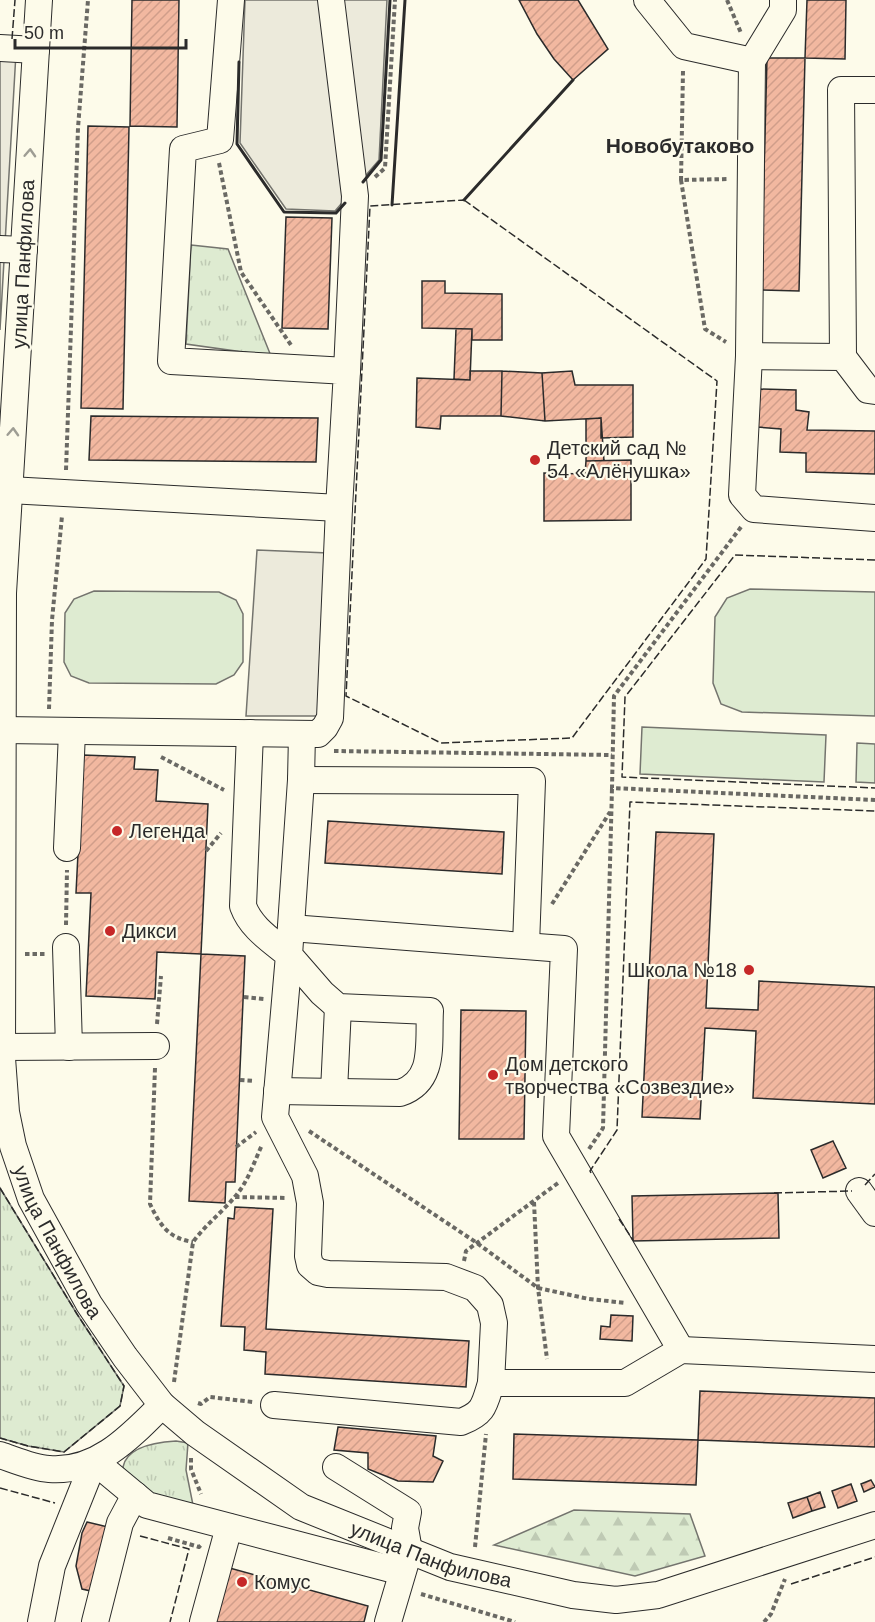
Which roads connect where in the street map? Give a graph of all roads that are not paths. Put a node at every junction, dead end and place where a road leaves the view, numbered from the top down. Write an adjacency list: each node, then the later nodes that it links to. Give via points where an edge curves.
1 (39, 0): 7 (street, улица Панфилова)
2 (231, 0): 13 (street, via 220,140 183,149 171,361)
3 (331, 0): 13 (street, via 356,196)
4 (647, 0): 8 (street, via 684,46)
5 (783, 0): 8 (street, via 783,10)
6 (0, 48): 7 (street)
7 (36, 50): 10 (street, улица Панфилова, one-way to 7)
8 (752, 61): 11 (street)
9 (875, 90): 12 (street, via 841,90)
10 (12, 250): 15 (street, улица Панфилова, one-way to 10)
11 (749, 356): 12 (street); 17 (street, via 742,495 754,509)
12 (843, 357): 14 (street, via 868,390)
13 (347, 371): 16 (street)
14 (875, 391)
15 (9, 490): 16 (street); 18 (street, улица Панфилова)
16 (339, 508): 22 (street, via 330,718 318,734)
17 (875, 518)
18 (2, 593): 19 (street, улица Панфилова)
19 (2, 730): 20 (street); 31 (street, улица Панфилова)
20 (72, 732): 21 (street); 24 (street)
21 (250, 733): 22 (street); 28 (street, via 243,906 256,928)
22 (302, 734): 23 (street)
23 (301, 780): 25 (street); 26 (street, via 532,781)
24 (67, 848)
25 (291, 928): 26 (street); 28 (street)
26 (526, 945): 37 (street, via 564,949 556,1136)
27 (66, 947): 32 (street)
28 (289, 955): 29 (street); 33 (street)
29 (338, 1007): 34 (street); 34 (street, via 430,1011 428,1064 421,1079 400,1094)
30 (156, 1046): 32 (street)
31 (2, 1047): 32 (street); 40 (street, улица Панфилова, via 6,1112 31,1199 89,1304 125,1357)
32 (69, 1047)
33 (277, 1090): 34 (street); 39 (street, via 275,1117 305,1176 310,1265 328,1274 446,1277 475,1288 490,1305 494,1323)
34 (334, 1091)
35 (860, 1191): 36 (street)
36 (875, 1213)
37 (681, 1350): 38 (street); 39 (street, via 625,1383)
38 (875, 1359)
39 (491, 1383): 41 (street, via 485,1404 476,1416 461,1422)
40 (168, 1396): 43 (street, via 107,1454); 48 (street, улица Панфилова, via 195,1433 301,1507)
41 (274, 1405)
42 (0, 1455): 43 (street, via 47,1469 70,1469)
43 (94, 1461): 45 (street); 50 (street, via 52,1566)
44 (336, 1467): 48 (street, via 408,1512)
45 (141, 1500): 46 (street); 51 (street, via 120,1523); 52 (street)
46 (221, 1525): 48 (street); 53 (street)
47 (875, 1525): 49 (street, улица Панфилова)
48 (403, 1570): 49 (street, улица Панфилова, via 450,1567 573,1595); 54 (street)
49 (617, 1611)
50 (41, 1622)
51 (95, 1622)
52 (109, 1622)
53 (203, 1622)
54 (388, 1622)

